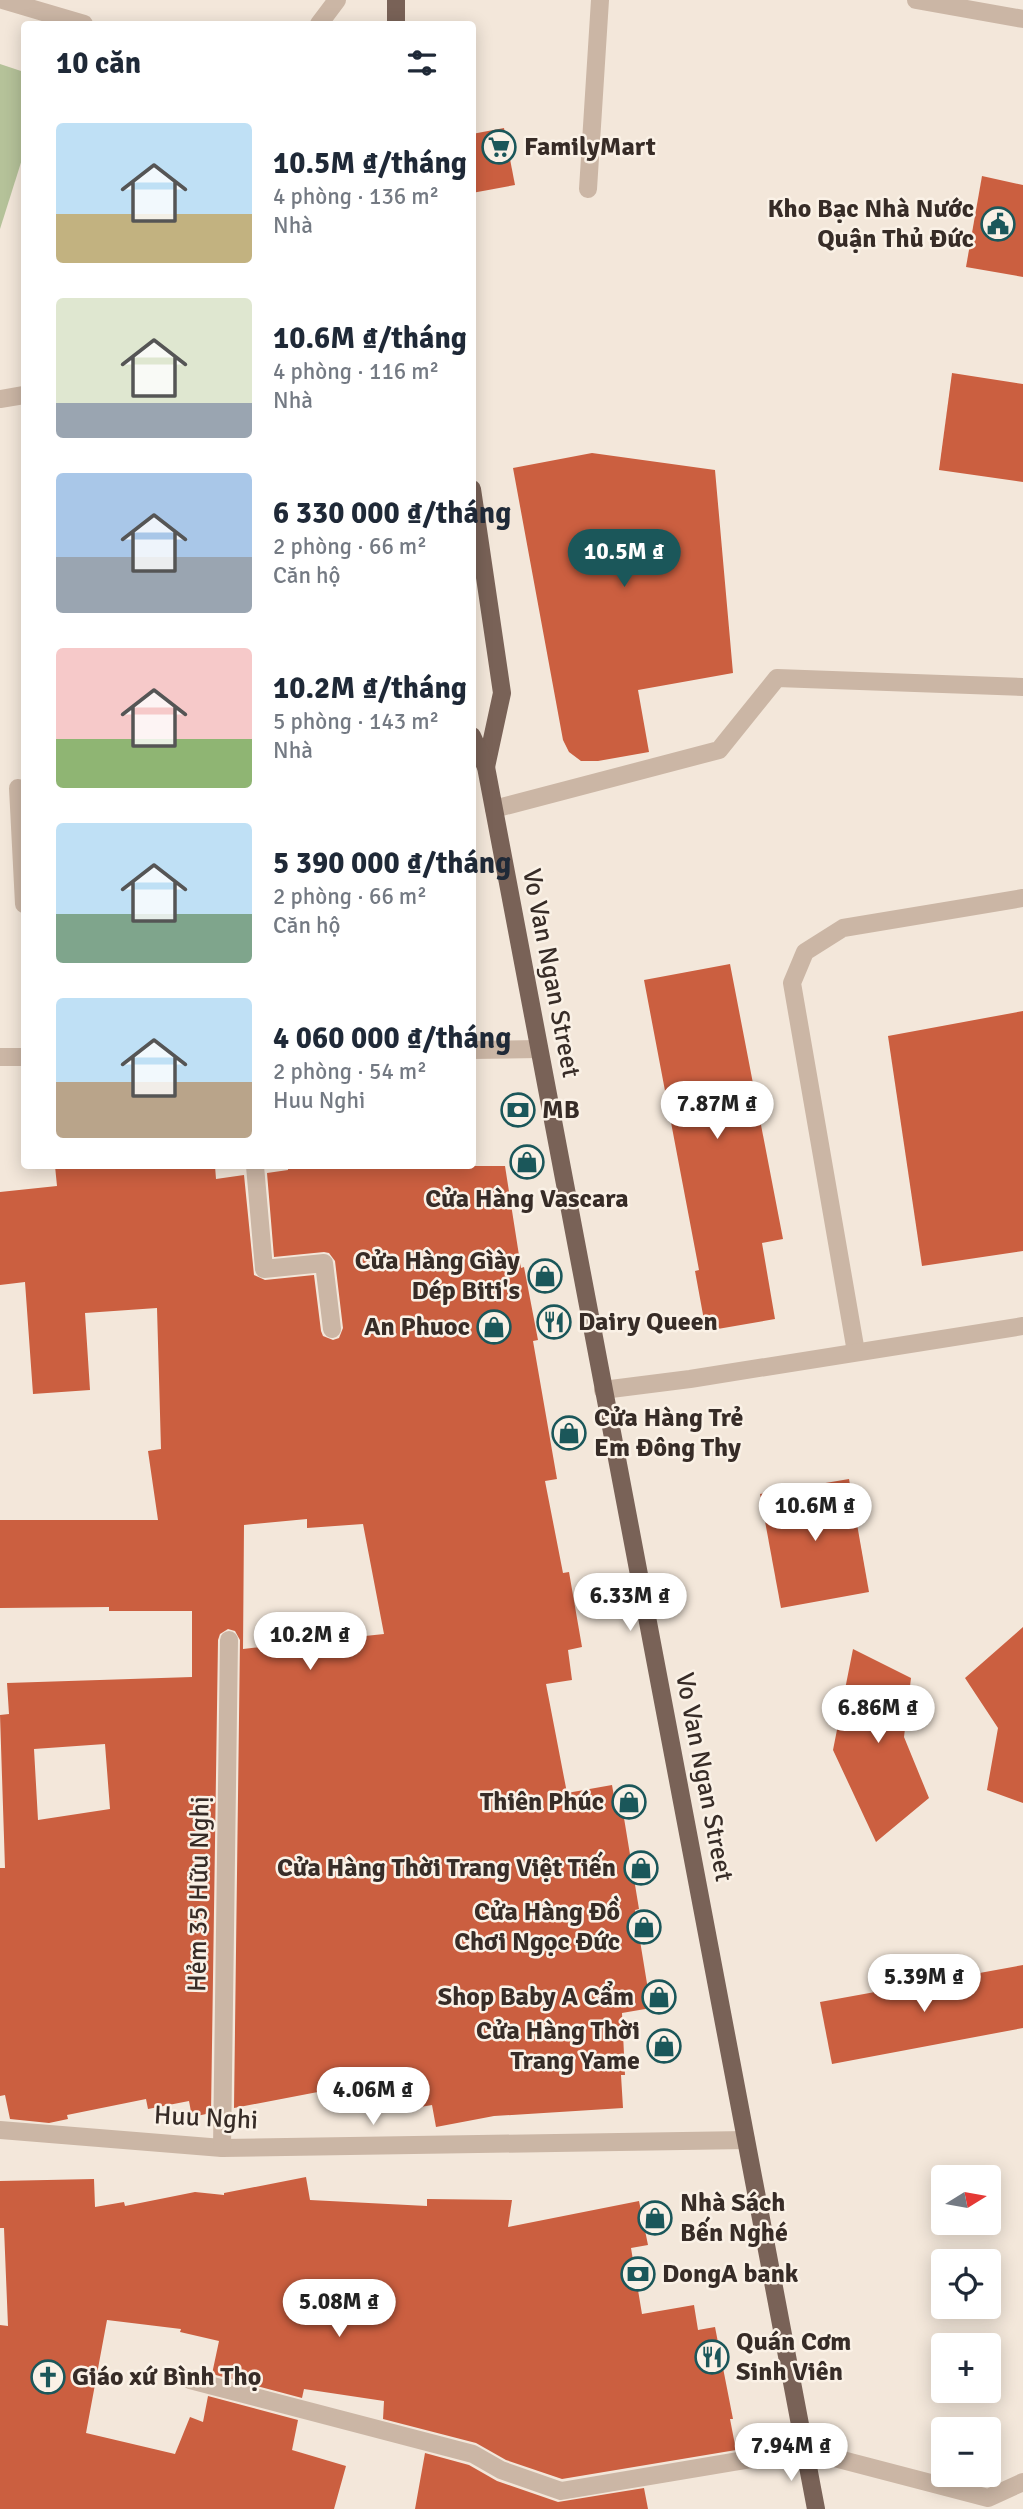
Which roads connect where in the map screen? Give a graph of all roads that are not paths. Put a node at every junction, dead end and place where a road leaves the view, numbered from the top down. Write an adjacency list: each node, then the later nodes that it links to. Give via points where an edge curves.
1 (3, 0): 7 (street)
2 (337, 0): 8 (street)
3 (396, 0): 9 (main road)
4 (600, 0): 10 (street)
5 (916, 0): 6 (street)
6 (1023, 19)
7 (74, 21)
8 (321, 21)
9 (396, 21)
10 (588, 188)
11 (21, 396): 12 (street)
12 (0, 399)
13 (476, 516): 16 (main road, Vo Van Ngan Street, via 502,693)
14 (1023, 687): 18 (street, via 777,678 719,750)
15 (476, 745): 16 (main road, Vo Van Ngan Street)
16 (486, 767): 18 (main road, Vo Van Ngan Street)
17 (18, 788): 19 (street)
18 (494, 809): 21 (main road, Vo Van Ngan Street)
19 (21, 846)
20 (1023, 898): 28 (street, via 843,928 805,952 792,983)
21 (539, 1049): 22 (street); 29 (main road, Vo Van Ngan Street)
22 (476, 1050)
23 (21, 1056): 24 (street)
24 (0, 1057)
25 (255, 1169): 27 (street, via 264,1269 324,1263)
26 (1023, 1326): 28 (street)
27 (331, 1329)
28 (856, 1352): 29 (street)
29 (603, 1390): 32 (main road, Vo Van Ngan Street)
30 (229, 1640): 33 (street, Hẻm 35 Hữu Nghị)
31 (0, 2130): 33 (street, Huu Nghi)
32 (746, 2140): 33 (street, Huu Nghi); 35 (main road, Vo Van Ngan Street)
33 (222, 2148)
34 (190, 2380): 35 (street, via 473,2454 501,2470 561,2491)
35 (804, 2449): 36 (street, via 988,2498); 37 (main road, Vo Van Ngan Street)
36 (1023, 2482)
37 (816, 2509)

